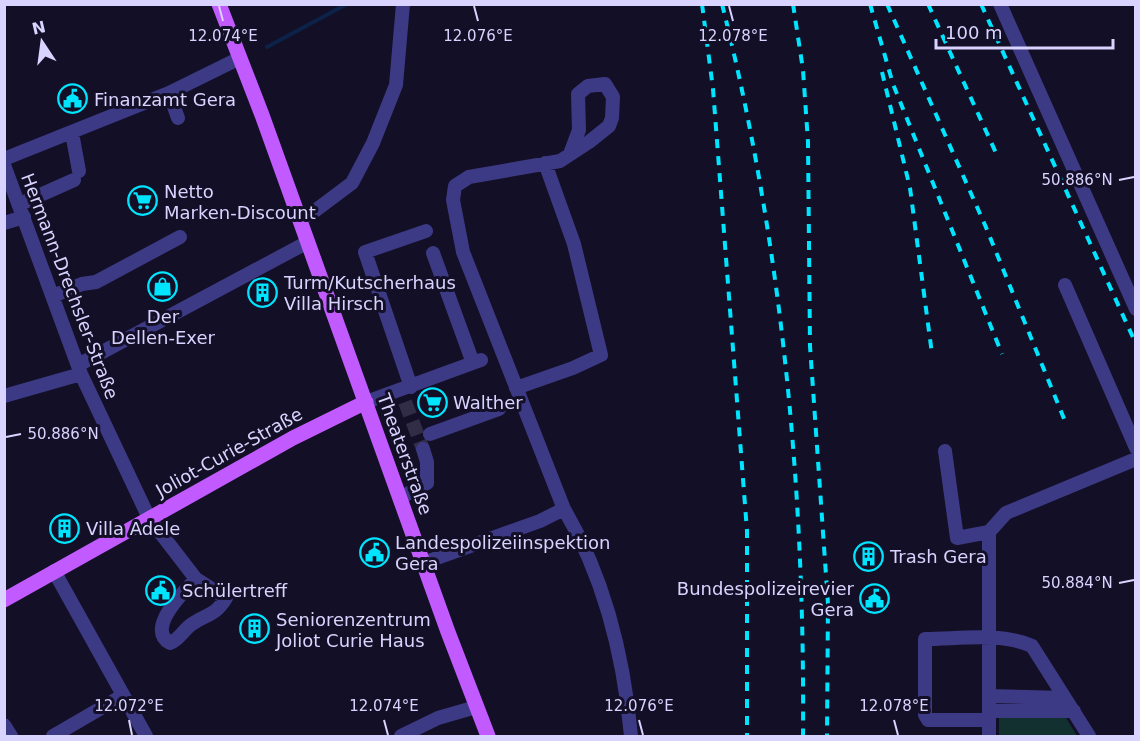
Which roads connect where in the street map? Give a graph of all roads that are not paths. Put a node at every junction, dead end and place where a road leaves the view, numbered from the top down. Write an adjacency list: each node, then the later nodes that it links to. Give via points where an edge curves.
1 (219, 4): 4 (main road, Theaterstraße)
2 (404, 4): 13 (street, via 396,85 373,143 352,183)
3 (1000, 4): 21 (street)
4 (240, 58): 5 (street, Hermann-Drechsler-Straße); 13 (main road, Theaterstraße)
5 (169, 93): 6 (street); 7 (street, Hermann-Drechsler-Straße)
6 (178, 118)
7 (72, 133): 9 (street, Hermann-Drechsler-Straße); 12 (street, via 76,176)
8 (570, 154): 8 (street, via 609,126 613,97 605,84 588,86 578,94 579,130); 10 (street)
9 (4, 159)
10 (545, 163): 23 (street, via 574,244 601,355); 23 (street, via 469,177 455,186 453,200 463,252)
11 (4, 165): 12 (street, Hermann-Drechsler-Straße)
12 (22, 211): 14 (street); 20 (street, Hermann-Drechsler-Straße)
13 (300, 218): 17 (main road, Theaterstraße)
14 (4, 223)
15 (426, 231): 24 (street, via 365,252)
16 (180, 237): 20 (street, via 96,282)
17 (308, 242): 22 (street); 26 (main road, Theaterstraße)
18 (433, 253): 24 (street, Joliot-Curie-Straße, via 477,362)
19 (1065, 285): 29 (street)
20 (53, 296): 22 (street, Hermann-Drechsler-Straße)
21 (1136, 309)
22 (80, 369): 25 (street); 35 (street, Hermann-Drechsler-Straße)
23 (516, 388): 34 (street)
24 (406, 393): 26 (street, Joliot-Curie-Straße)
25 (4, 396)
26 (366, 402): 33 (main road, Theaterstraße); 35 (main road, Joliot-Curie-Straße)
27 (499, 409): 28 (street)
28 (430, 434)
29 (1136, 448)
30 (423, 449): 33 (street, via 427,483)
31 (945, 451): 36 (street, via 957,538)
32 (1136, 459): 36 (street, via 1006,513)
33 (400, 498): 37 (main road, Theaterstraße)
34 (564, 509): 37 (street); 54 (street, via 582,540 602,595 624,682)
35 (150, 518): 38 (main road, Joliot-Curie-Straße); 39 (street, Hermann-Drechsler-Straße)
36 (989, 532): 41 (street)
37 (423, 563): 45 (main road, Theaterstraße)
38 (54, 571): 40 (main road, Joliot-Curie-Straße); 42 (street)
39 (196, 579): 39 (street, via 164,618 161,632 170,643 191,624 217,613 226,598)
40 (4, 600)
41 (990, 639): 43 (street); 44 (street, via 1032,646); 47 (street, via 925,639 924,696 928,720)
42 (122, 696): 50 (street); 51 (street)
43 (989, 696): 44 (street); 47 (street)
44 (1065, 698): 46 (street)
45 (476, 707): 52 (street, via 438,718); 53 (main road, Theaterstraße)
46 (1074, 711): 47 (street); 56 (street)
47 (989, 716): 55 (street)
48 (4, 725): 49 (street)
49 (10, 736)
50 (53, 736)
51 (146, 736)
52 (401, 736)
53 (488, 736)
54 (631, 736)
55 (989, 736)
56 (1089, 736)

